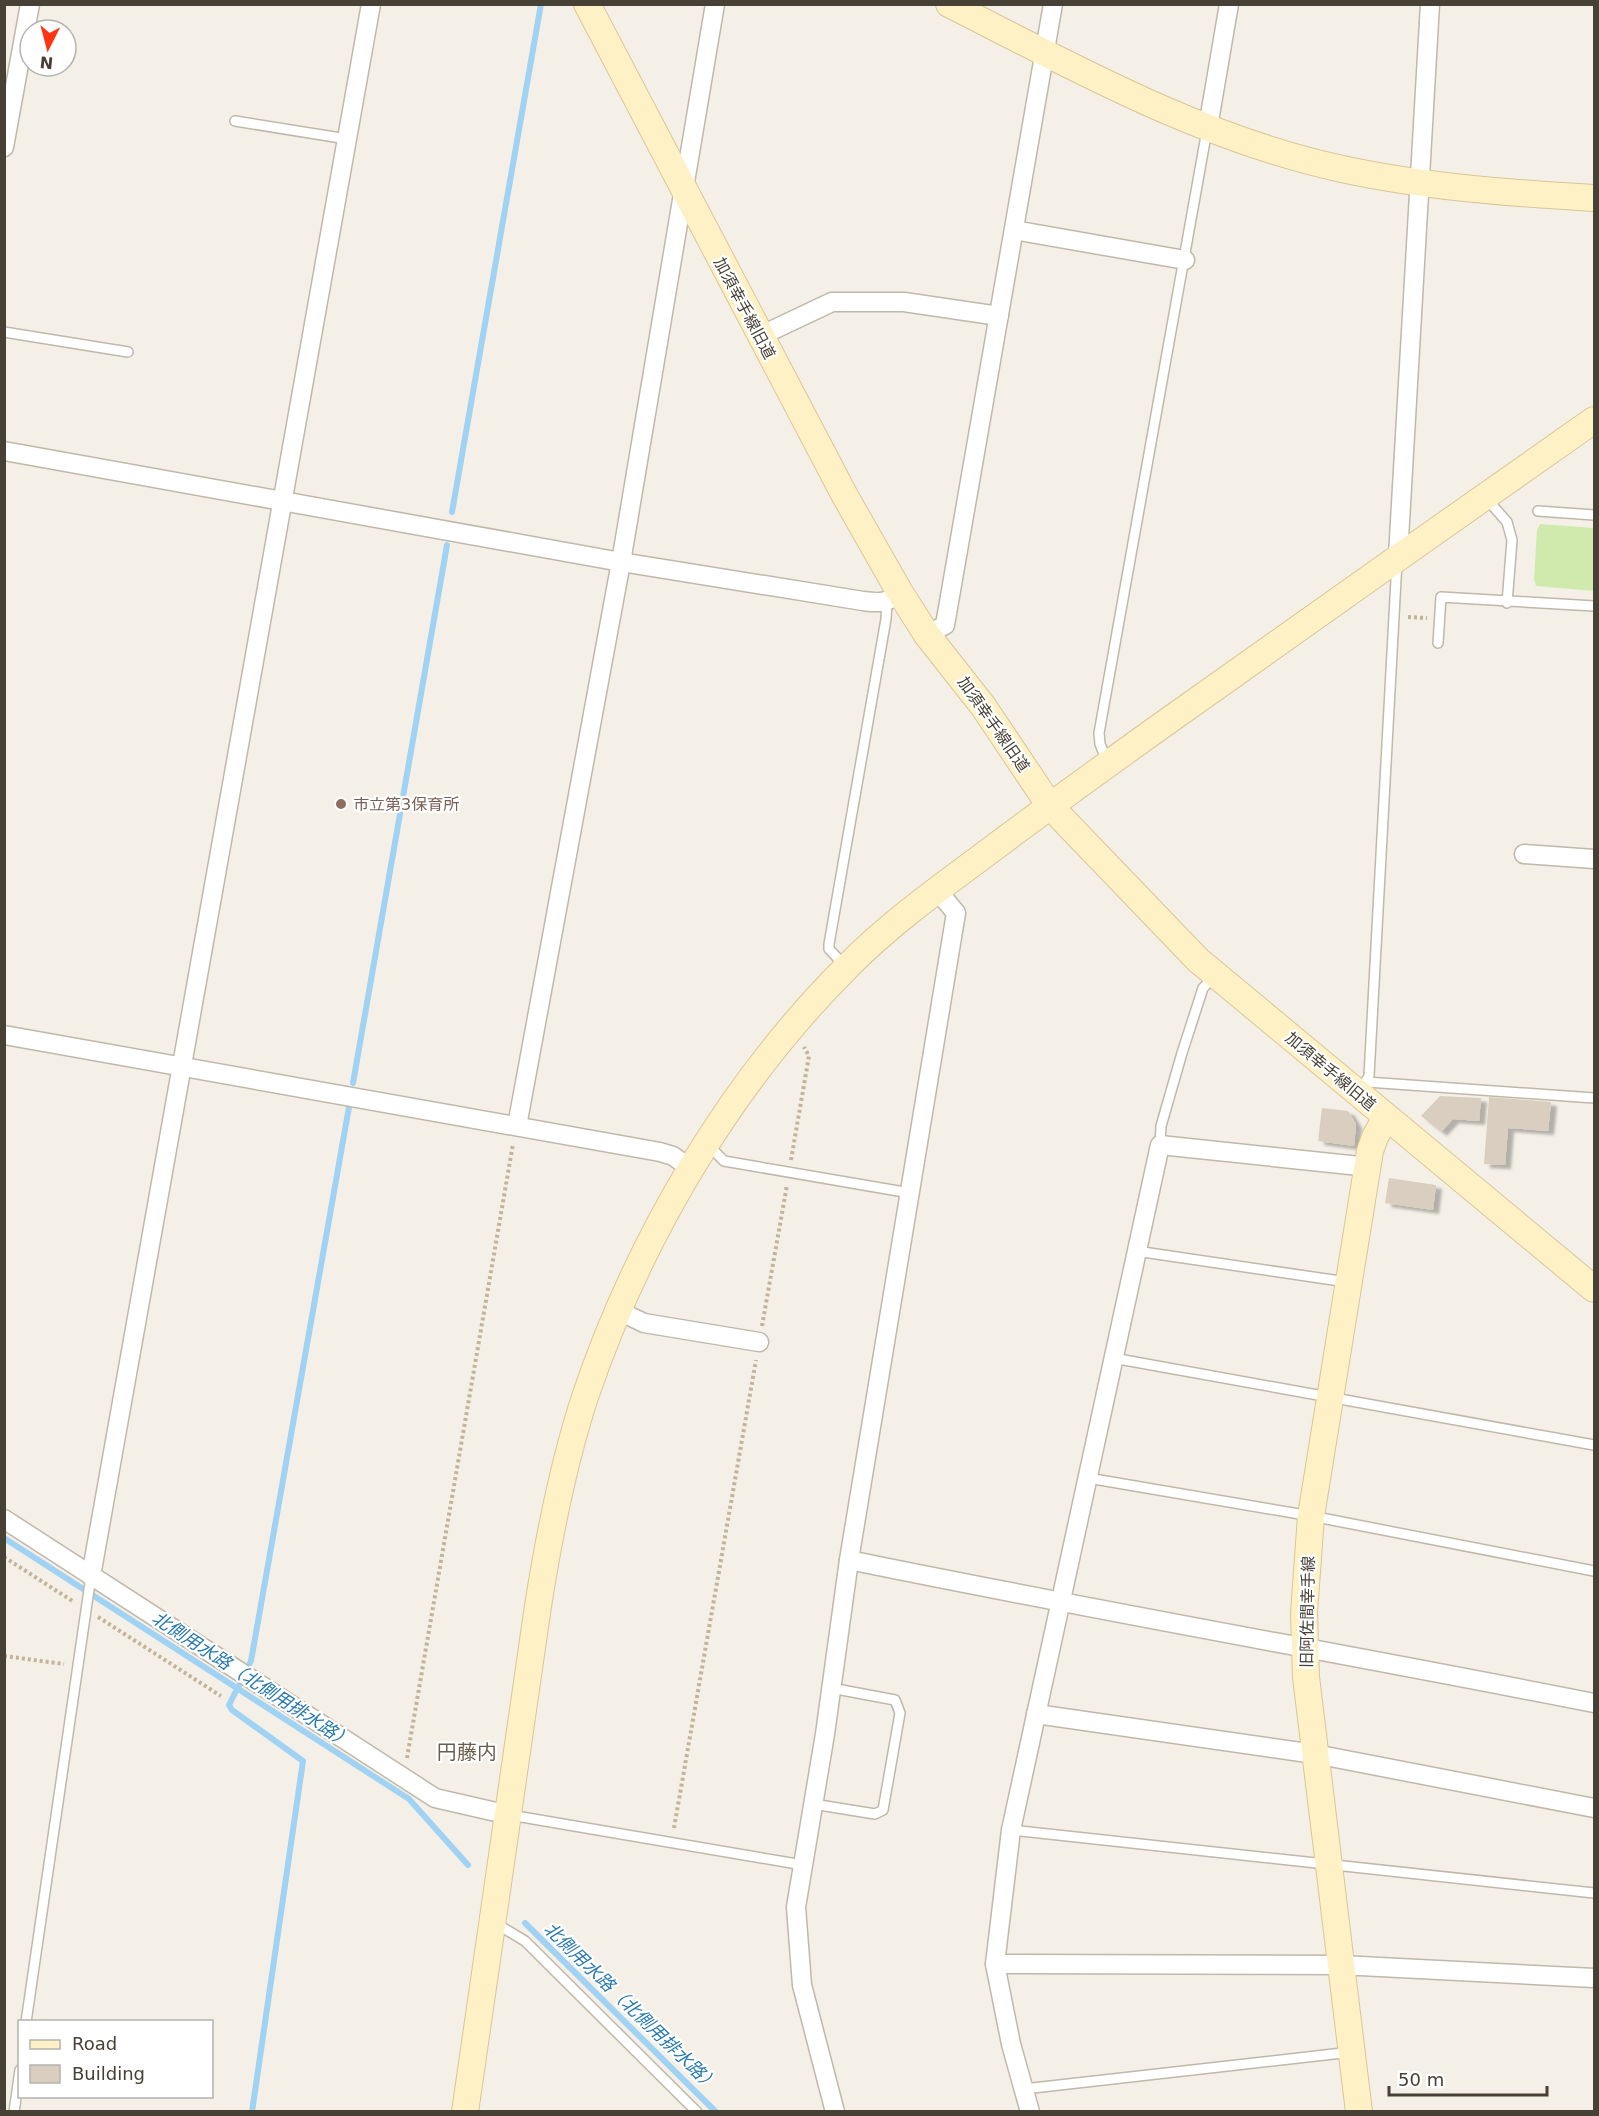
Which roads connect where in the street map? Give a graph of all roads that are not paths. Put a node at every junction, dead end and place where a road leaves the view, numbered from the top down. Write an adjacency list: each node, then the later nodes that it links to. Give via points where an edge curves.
1 (30, 4): 13 (street)
2 (371, 4): 12 (street)
3 (587, 4): 15 (street, 加須幸手線旧道)
4 (715, 4): 15 (street)
5 (949, 4): 9 (street)
6 (1053, 4): 9 (street)
7 (1229, 4): 11 (street)
8 (1430, 4): 14 (street)
9 (1045, 53): 11 (street); 17 (street)
10 (235, 121): 12 (lane)
11 (1208, 127): 14 (street, via 1341,169); 18 (lane)
12 (347, 139): 26 (street)
13 (4, 147)
14 (1422, 183): 16 (street); 29 (street)
15 (683, 192): 21 (street, 加須幸手線旧道); 30 (street)
16 (1594, 198)
17 (1014, 230): 18 (street); 19 (street)
18 (1185, 260): 36 (lane, via 1099,734)
19 (999, 316): 21 (street, via 904,302 832,302); 34 (street, via 945,625)
20 (4, 333): 22 (lane)
21 (760, 336): 31 (street, 加須幸手線旧道)
22 (128, 352)
23 (1594, 420): 25 (street)
24 (4, 451): 26 (street)
25 (1485, 496): 29 (street); 32 (lane, via 1507,522 1512,540)
26 (282, 500): 30 (street); 44 (street)
27 (1538, 511): 28 (lane)
28 (1594, 514)
29 (1398, 556): 36 (street); 45 (lane)
30 (621, 562): 31 (street, via 864,601); 48 (street)
31 (893, 596): 34 (street, 加須幸手線旧道); 41 (lane, via 829,944)
32 (1507, 603): 33 (lane); 35 (lane, via 1441,597)
33 (1594, 606)
34 (927, 635): 37 (street, 加須幸手線旧道, via 983,706)
35 (1438, 643)
36 (1108, 764): 37 (street)
37 (1050, 806): 40 (street); 42 (street, 加須幸手線旧道)
38 (1524, 854): 39 (street)
39 (1594, 859)
40 (937, 890): 41 (street); 53 (street, via 956,913)
41 (846, 968): 49 (street, via 790,1030)
42 (1216, 975): 45 (street, 加須幸手線旧道); 50 (lane, via 1203,988 1161,1126)
43 (4, 1035): 44 (street)
44 (181, 1066): 48 (street); 67 (street)
45 (1363, 1088): 46 (lane); 47 (street, 加須幸手線旧道)
46 (1594, 1098)
47 (1386, 1117): 51 (street, 旧阿佐間幸手線, via 1374,1137); 56 (street, 加須幸手線旧道)
48 (517, 1126): 52 (street, via 660,1152)
49 (707, 1144): 52 (street); 53 (lane, via 724,1161)
50 (1160, 1145): 51 (street); 54 (street)
51 (1368, 1167): 55 (street, 旧阿佐間幸手線)
52 (690, 1168): 57 (street, via 648,1245)
53 (909, 1193): 65 (street)
54 (1136, 1251): 55 (lane); 59 (street)
55 (1350, 1283): 60 (street, 旧阿佐間幸手線)
56 (1594, 1289)
57 (619, 1311): 58 (street, via 644,1323); 76 (street, via 585,1398 548,1542)
58 (759, 1342)
59 (1113, 1358): 60 (lane); 62 (street)
60 (1332, 1396): 61 (lane); 63 (street, 旧阿佐間幸手線)
61 (1594, 1445)
62 (1088, 1478): 63 (lane); 68 (street)
63 (1311, 1516): 66 (lane); 69 (street, 旧阿佐間幸手線, via 1305,1570)
64 (4, 1519): 67 (street)
65 (849, 1560): 68 (street); 70 (street)
66 (1594, 1571)
67 (91, 1576): 76 (street, via 435,1798); 85 (lane)
68 (1059, 1603): 69 (street); 72 (street)
69 (1304, 1646): 71 (street); 73 (street, 旧阿佐間幸手線)
70 (831, 1688): 74 (street); 74 (lane, via 895,1701 900,1713 883,1810 875,1814)
71 (1594, 1702)
72 (1036, 1714): 73 (street); 77 (street)
73 (1315, 1754): 75 (street); 79 (street, 旧阿佐間幸手線)
74 (813, 1804): 78 (street)
75 (1594, 1808)
76 (509, 1815): 78 (lane); 81 (street)
77 (1011, 1830): 79 (lane); 82 (street)
78 (803, 1864): 92 (street, via 796,1906 802,1985)
79 (1330, 1864): 80 (lane); 83 (street, 旧阿佐間幸手線)
80 (1594, 1893)
81 (493, 1922): 90 (street); 91 (lane, via 525,1941)
82 (995, 1964): 83 (street); 88 (street)
83 (1341, 1965): 84 (street); 86 (street, 旧阿佐間幸手線)
84 (1594, 1978)
85 (26, 2020)
86 (1353, 2052): 88 (lane); 94 (street, 旧阿佐間幸手線)
87 (18, 2084): 89 (lane)
88 (1024, 2089): 93 (street)
89 (14, 2112)
90 (465, 2112)
91 (697, 2112)
92 (835, 2112)
93 (1030, 2112)
94 (1359, 2112)

